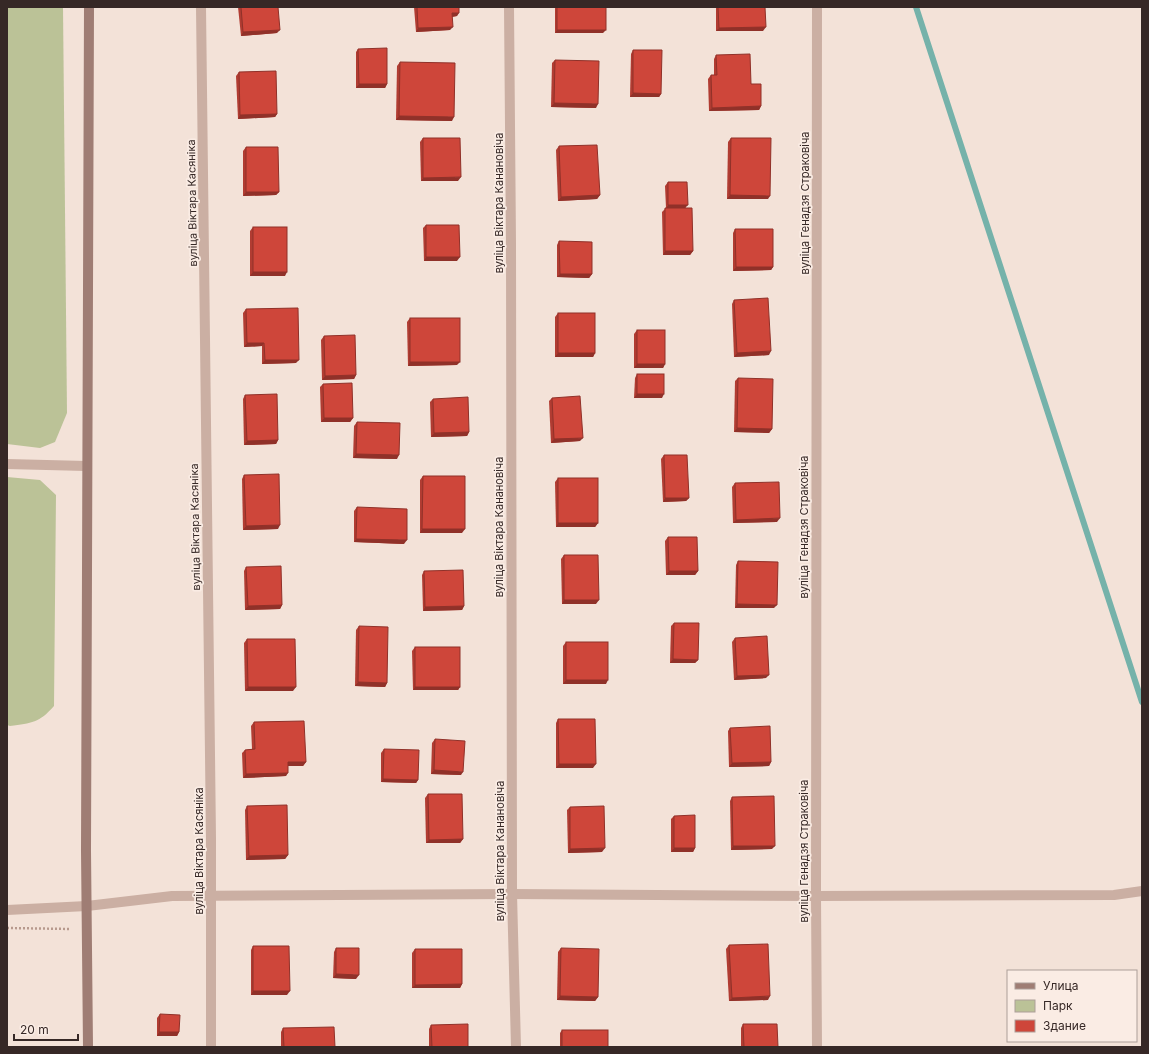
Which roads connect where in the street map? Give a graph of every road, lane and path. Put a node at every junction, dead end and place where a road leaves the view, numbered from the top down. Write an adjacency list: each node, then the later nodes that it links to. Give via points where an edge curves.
1 (88, 7): 6 (street)
2 (201, 7): 9 (street, вуліца Віктара Касяніка)
3 (509, 7): 8 (street, вуліца Віктара Канановіча)
4 (817, 7): 10 (street, вуліца Генадзя Страковіча)
5 (7, 464): 6 (street)
6 (86, 466): 11 (street)
7 (1142, 891): 10 (street, via 1114,894)
8 (512, 894): 9 (street); 10 (street); 17 (street, вуліца Віктара Канановіча)
9 (211, 896): 11 (street, via 172,896); 16 (street, вуліца Віктара Касяніка)
10 (816, 896): 18 (street, вуліца Генадзя Страковіча)
11 (87, 906): 12 (street); 14 (street)
12 (7, 910)
13 (7, 928): 14 (path)
14 (87, 929): 15 (street)
15 (88, 1047)
16 (211, 1047)
17 (516, 1047)
18 (817, 1047)

